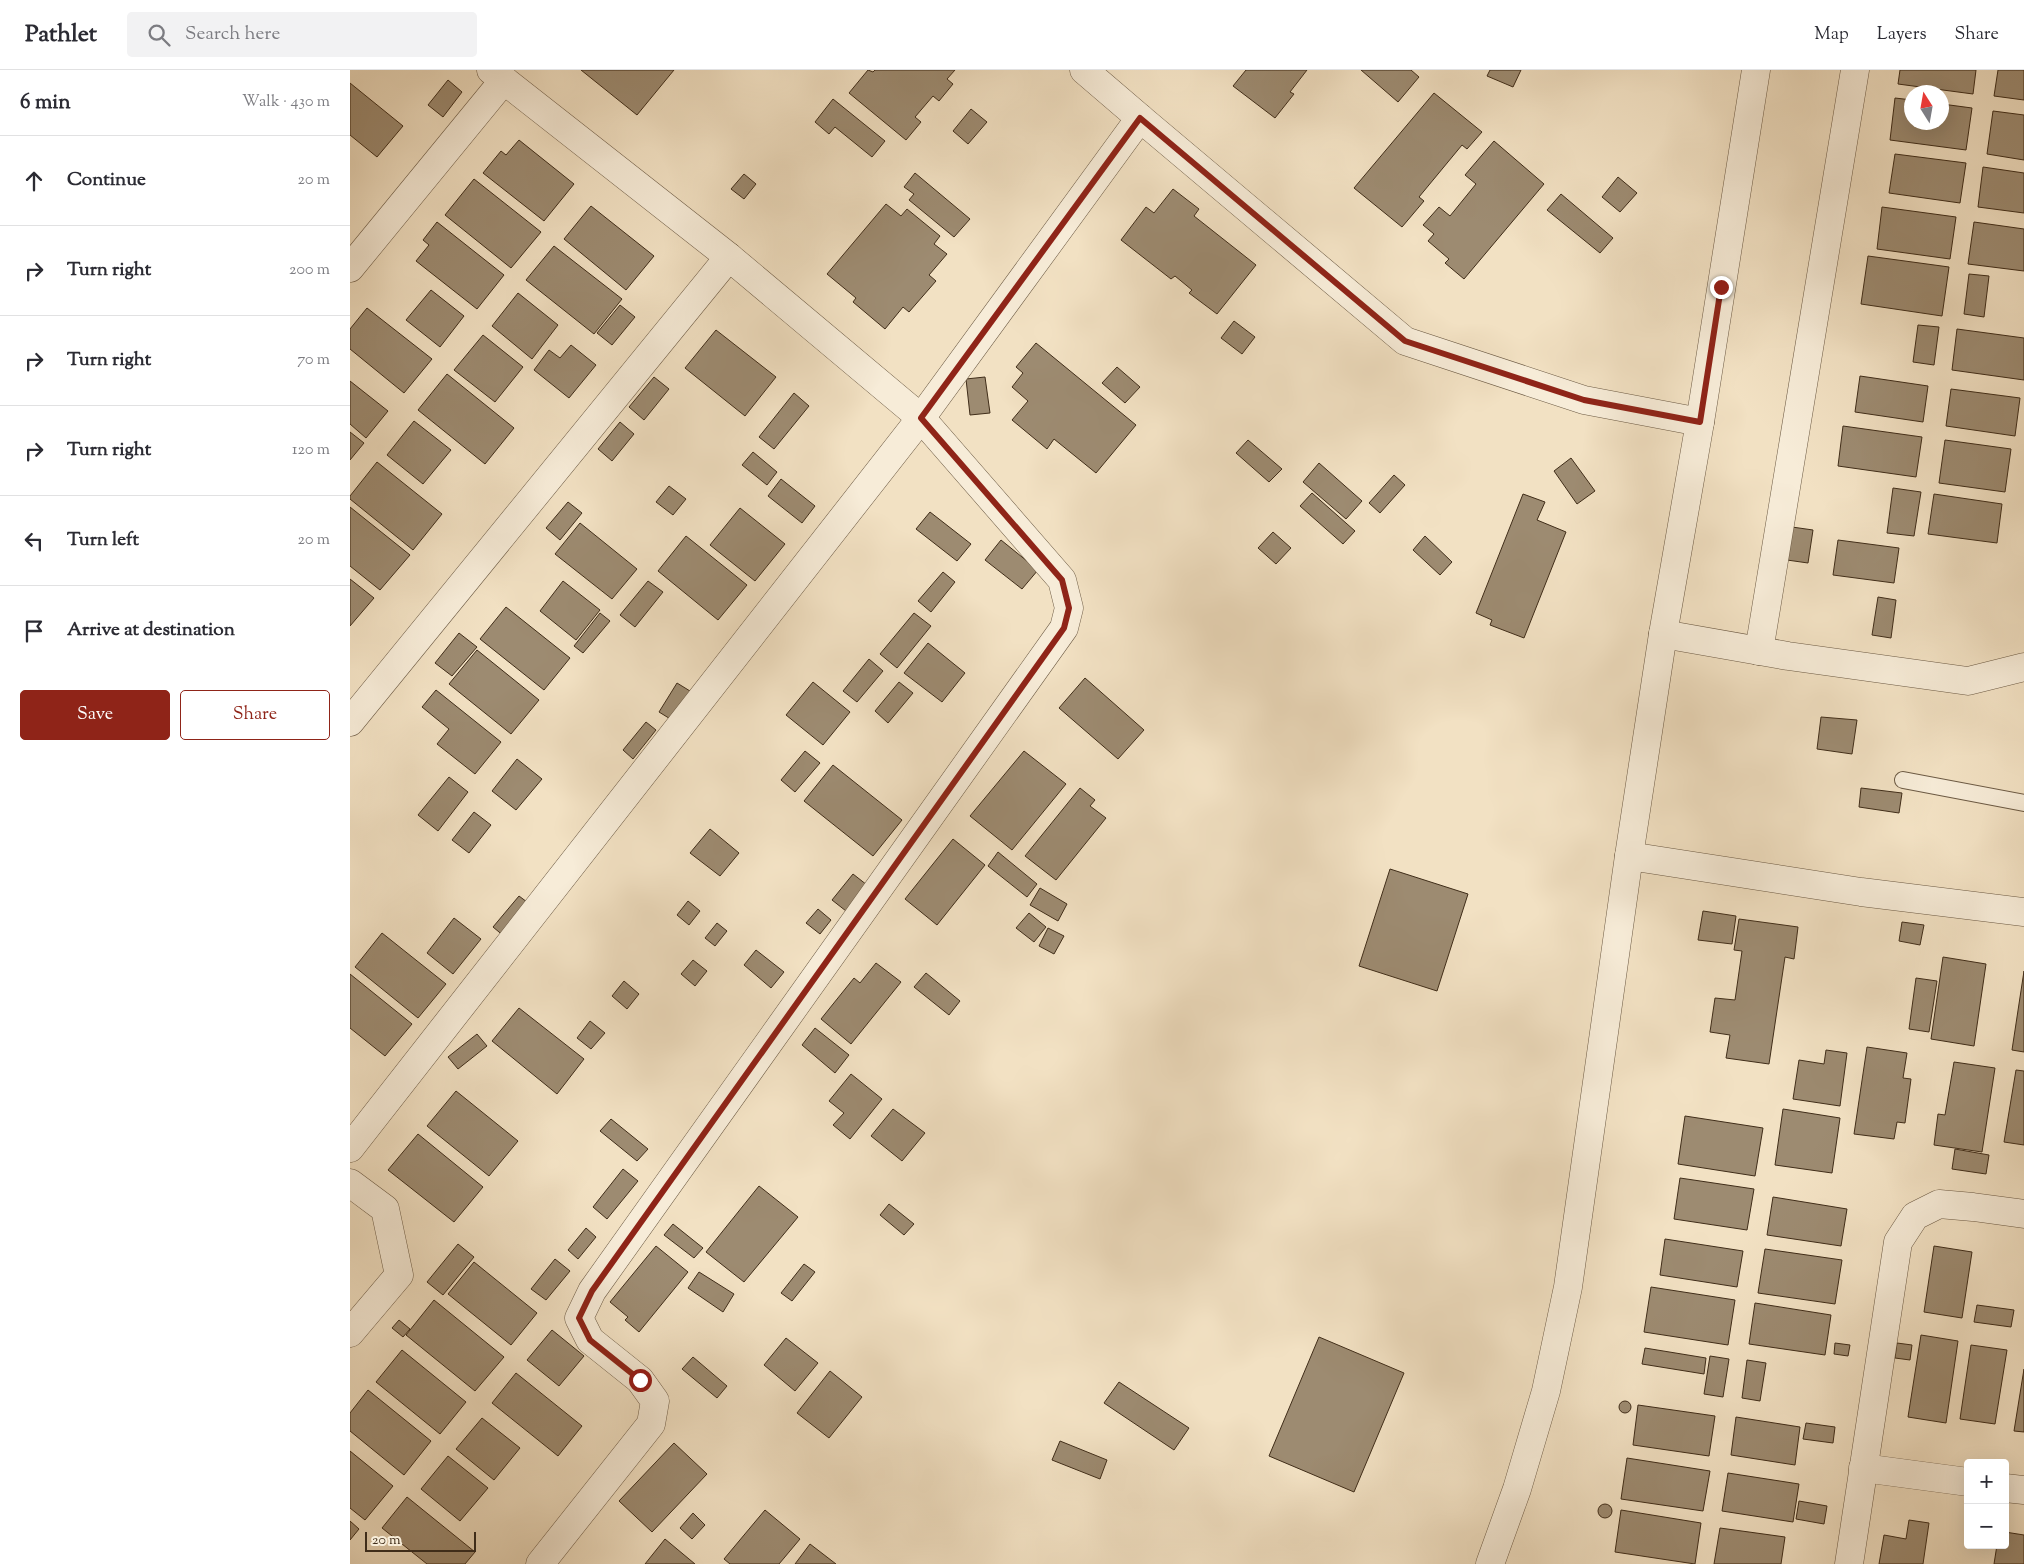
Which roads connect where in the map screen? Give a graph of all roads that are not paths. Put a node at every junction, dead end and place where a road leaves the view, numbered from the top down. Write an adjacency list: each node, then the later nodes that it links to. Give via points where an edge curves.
1 (1084, 70): 5 (street)
2 (1756, 70): 9 (street)
3 (1855, 70): 11 (street)
4 (497, 75): 6 (street); 7 (street)
5 (1140, 118): 8 (street); 9 (street, via 1405,341 1584,400)
6 (729, 257): 8 (street); 13 (street)
7 (350, 268)
8 (921, 418): 18 (street); 26 (street, via 1062,580 1069,608 1064,628 592,1291 579,1318 590,1340 640,1380 655,1401 651,1424)
9 (1700, 422): 10 (street)
10 (1663, 634): 11 (street); 16 (street)
11 (1759, 651): 12 (street, via 1968,681)
12 (2024, 667)
13 (350, 722)
14 (1903, 780): 15 (lane)
15 (2024, 803)
16 (1629, 856): 17 (street, via 1861,892); 27 (street, via 1568,1286 1546,1391 1517,1489)
17 (2024, 912)
18 (350, 1148)
19 (350, 1183): 21 (street, via 385,1209 398,1275)
20 (2024, 1214): 22 (street, via 1939,1204 1915,1216 1898,1242)
21 (350, 1332)
22 (1863, 1468): 23 (street); 28 (street)
23 (1964, 1481)
24 (2009, 1488): 25 (street)
25 (2024, 1490)
26 (540, 1564)
27 (1490, 1564)
28 (1849, 1564)

